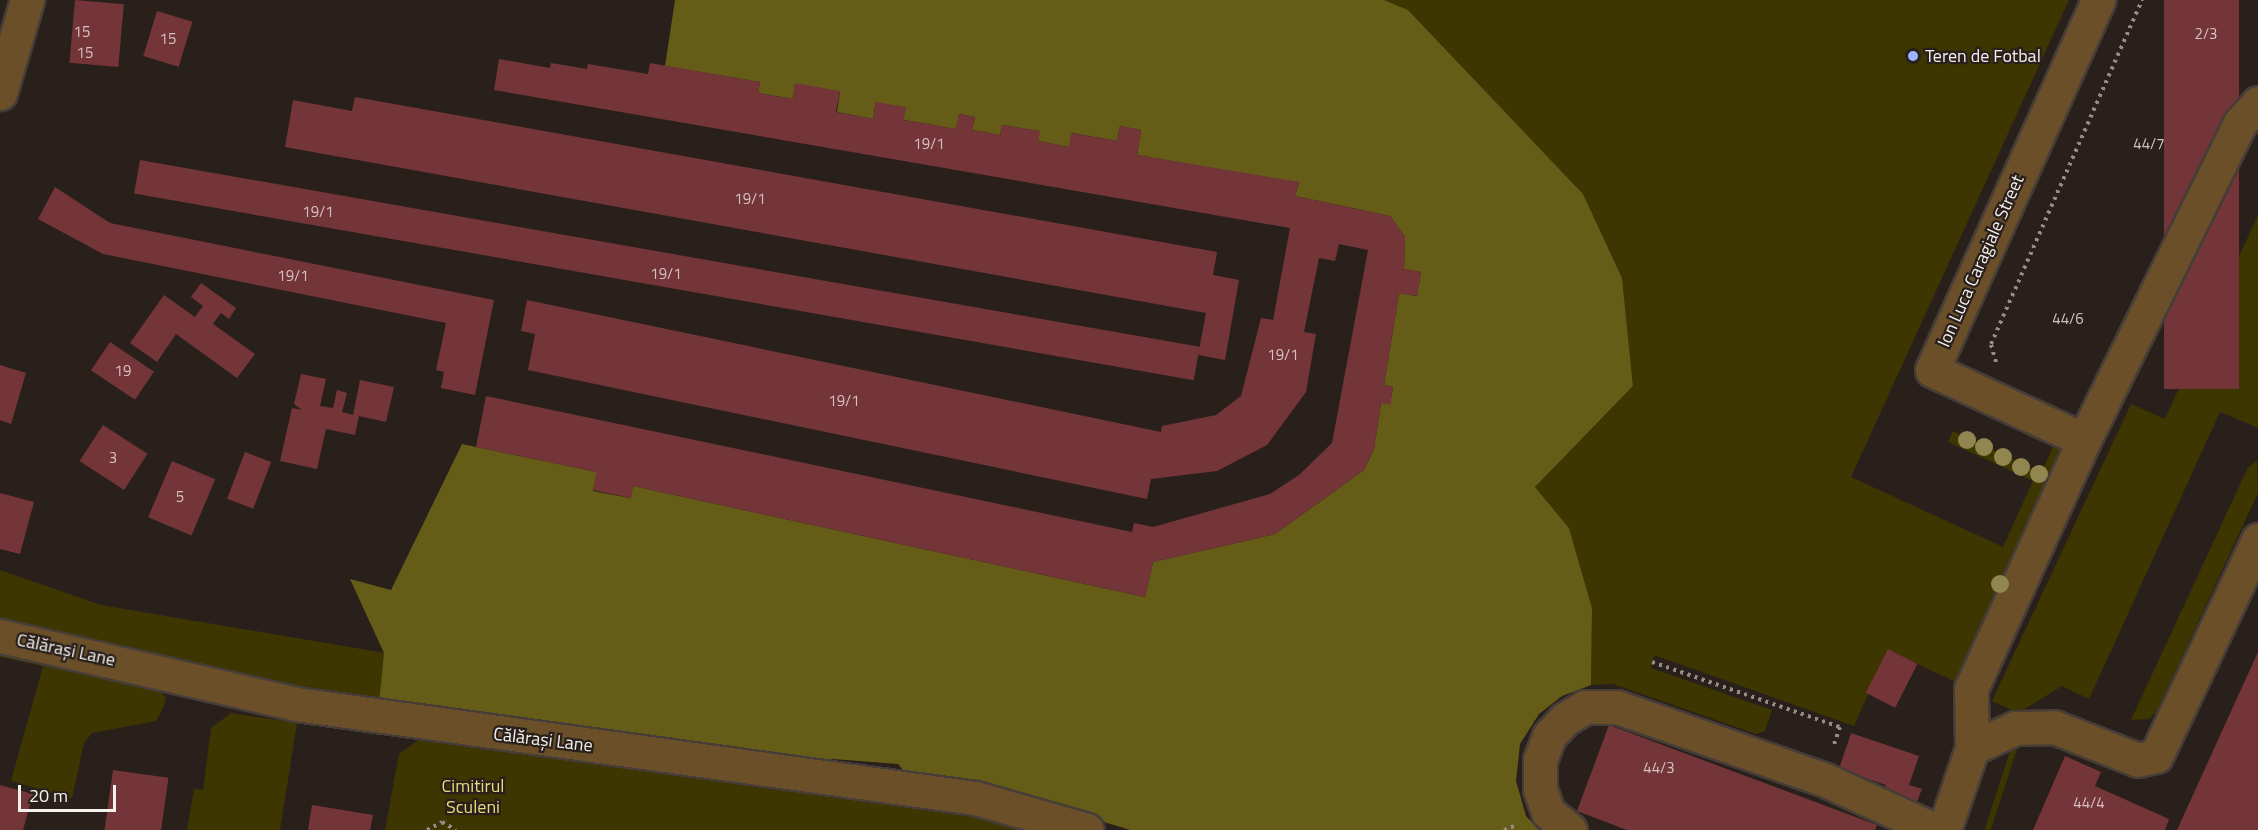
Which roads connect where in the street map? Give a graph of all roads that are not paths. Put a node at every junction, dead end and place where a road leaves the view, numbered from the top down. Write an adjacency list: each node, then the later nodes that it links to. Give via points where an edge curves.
1 (27, 0): 3 (street)
2 (2098, 0): 5 (street, Ion Luca Caragiale Street, via 1932,370)
3 (0, 93)
4 (2258, 104): 5 (street, via 2240,123)
5 (2084, 440): 8 (street, via 1971,689)
6 (2258, 540): 8 (street, via 2156,756 2138,760 2035,725 2015,728)
7 (0, 636): 9 (street, Călărași Lane, via 296,704 940,792)
8 (1972, 748): 12 (street)
9 (1087, 830)
10 (1570, 830): 11 (street, via 1548,812 1540,789 1540,760 1549,736 1585,707 1617,707 1822,779)
11 (1935, 830)
12 (1944, 830)

